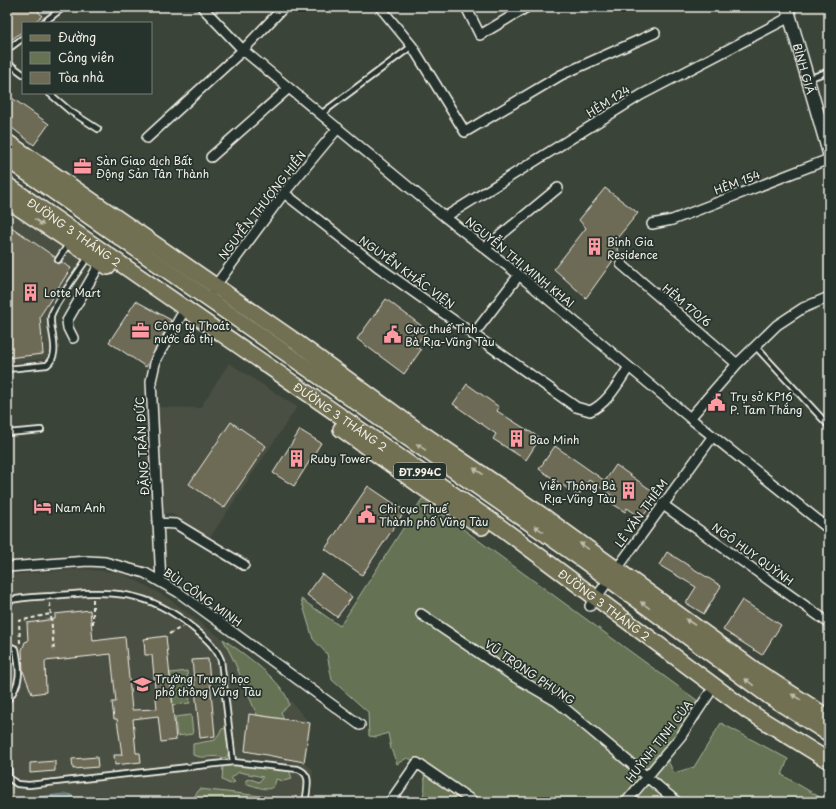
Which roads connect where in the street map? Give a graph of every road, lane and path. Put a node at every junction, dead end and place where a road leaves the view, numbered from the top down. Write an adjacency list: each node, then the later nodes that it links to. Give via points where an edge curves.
1 (64, 7): 8 (lane)
2 (202, 7): 13 (street, NGUYỄN THỊ MINH KHAI)
3 (284, 7): 13 (street)
4 (380, 7): 11 (street)
5 (466, 7): 6 (street, via 480,35)
6 (525, 7)
7 (789, 12): 17 (street, BÌNH GIÃ); 33 (street, HẺM 124, via 641,95)
8 (44, 22)
9 (655, 33): 11 (street, via 561,75 465,132)
10 (22, 39): 12 (lane)
11 (412, 46): 20 (lane)
12 (7, 50)
13 (243, 50): 18 (street, NGUYỄN THỊ MINH KHAI); 23 (street)
14 (7, 62): 16 (lane)
15 (829, 71): 17 (lane)
16 (22, 73)
17 (808, 79): 25 (street, BÌNH GIÃ)
18 (289, 88): 20 (street, NGUYỄN THỊ MINH KHAI); 26 (street)
19 (50, 94): 22 (lane, via 70,112)
20 (321, 114): 21 (street, NGUYỄN THỊ MINH KHAI)
21 (338, 128): 31 (street, NGUYỄN THƯỢNG HIỀN); 33 (street, NGUYỄN THỊ MINH KHAI)
22 (98, 129)
23 (147, 138)
24 (7, 142): 41 (main road, ĐƯỜNG 3 THÁNG 2 / ĐT.994C)
25 (829, 153)
26 (211, 157)
27 (7, 159): 43 (main road, ĐƯỜNG 3 THÁNG 2 / ĐT.994C)
28 (829, 159): 34 (street, HẺM 154, via 672,220)
29 (7, 185): 37 (main road, ĐƯỜNG 3 THÁNG 2 / ĐT.994C)
30 (558, 188): 36 (street)
31 (284, 193): 41 (street, NGUYỄN THƯỢNG HIỀN); 46 (street, NGUYỄN KHẮC VIỆN, via 377,266)
32 (7, 200): 35 (main road, ĐƯỜNG 3 THÁNG 2 / ĐT.994C, one-way to 35)
33 (445, 217): 36 (street, NGUYỄN THỊ MINH KHAI)
34 (652, 224)
35 (70, 242): 37 (main road, ĐƯỜNG 3 THÁNG 2 / ĐT.994C); 38 (lane)
36 (485, 248): 40 (street, NGUYỄN THỊ MINH KHAI)
37 (95, 254): 44 (main road, ĐƯỜNG 3 THÁNG 2 / ĐT.994C); 45 (main road, ĐƯỜNG 3 THÁNG 2 / ĐT.994C); 47 (street, via 68,321); 51 (lane, via 51,315 54,354 52,361 47,365)
38 (58, 260)
39 (621, 264): 49 (street, HẺM 170/6)
40 (519, 275): 46 (street); 50 (street, NGUYỄN THỊ MINH KHAI)
41 (216, 285): 43 (street, NGUYỄN THƯỢNG HIỀN); 62 (main road, ĐƯỜNG 3 THÁNG 2 / ĐT.994C, one-way to 41, via 499,485 404,421)
42 (829, 297): 48 (street, via 803,308 777,326)
43 (211, 301): 62 (main road, ĐƯỜNG 3 THÁNG 2 / ĐT.994C, one-way to 43)
44 (181, 316): 45 (main road, ĐƯỜNG 3 THÁNG 2 / ĐT.994C); 58 (street, ĐẶNG TRẦN ĐỨC, via 156,359 151,381)
45 (198, 322): 67 (main road, ĐƯỜNG 3 THÁNG 2 / ĐT.994C, via 499,526)
46 (473, 335): 50 (street, NGUYỄN KHẮC VIỆN, via 576,407 590,411 597,408 610,394)
47 (73, 338)
48 (756, 347): 49 (street); 53 (lane)
49 (737, 364): 52 (street)
50 (628, 367): 52 (street, NGUYỄN THỊ MINH KHAI)
51 (7, 369)
52 (690, 418): 56 (street, NGUYỄN THỊ MINH KHAI)
53 (829, 426)
54 (41, 430): 55 (lane)
55 (7, 433)
56 (713, 436): 57 (street, LÊ VĂN THIÊM); 59 (street, NGUYỄN THỊ MINH KHAI)
57 (662, 504): 62 (street, LÊ VĂN THIÊM); 70 (street, NGÔ HUY QUỲNH)
58 (158, 522): 60 (street, via 176,524); 63 (street, ĐẶNG TRẦN ĐỨC)
59 (829, 529)
60 (244, 564)
61 (7, 567): 63 (street, BÙI CÔNG MINH, via 105,562 145,573)
62 (612, 574): 67 (street, LÊ VĂN THIÊM); 77 (main road, ĐƯỜNG 3 THÁNG 2 / ĐT.994C, one-way to 62)
63 (161, 582): 81 (street, BÙI CÔNG MINH)
64 (93, 592): 65 (lane); 71 (path); 72 (lane, via 124,594 146,600 174,613)
65 (49, 596): 66 (lane); 68 (path)
66 (7, 601)
67 (592, 602): 78 (main road, ĐƯỜNG 3 THÁNG 2 / ĐT.994C)
68 (50, 614): 75 (path, via 18,621); 76 (path)
69 (421, 614): 87 (street, VŨ TRỌNG PHỤNG, via 513,676 556,701)
70 (829, 623)
71 (93, 624)
72 (189, 624): 73 (path); 85 (lane, via 204,637 221,660)
73 (169, 634)
74 (7, 645): 79 (lane, via 16,649 20,679)
75 (20, 646)
76 (54, 652)
77 (732, 661): 80 (main road, ĐƯỜNG 3 THÁNG 2 / ĐT.994C, one-way to 77); 82 (main road, ĐƯỜNG 3 THÁNG 2 / ĐT.994C, one-way to 77, via 770,697)
78 (708, 688): 84 (main road, ĐƯỜNG 3 THÁNG 2 / ĐT.994C); 86 (main road, ĐƯỜNG 3 THÁNG 2 / ĐT.994C, via 747,722); 87 (street, HUỲNH TỊNH CỦA, via 681,736)
79 (7, 701)
80 (829, 718)
81 (360, 725)
82 (829, 734)
83 (7, 756): 85 (lane, via 9,778 17,784 29,785)
84 (829, 761)
85 (233, 762): 88 (lane, via 303,771 308,781)
86 (829, 772)
87 (647, 777): 91 (street, HUỲNH TỊNH CỦA); 92 (street, VŨ TRỌNG PHỤNG)
88 (306, 798)
89 (390, 802): 90 (street, via 417,763)
90 (474, 802)
91 (626, 802)
92 (677, 802)

